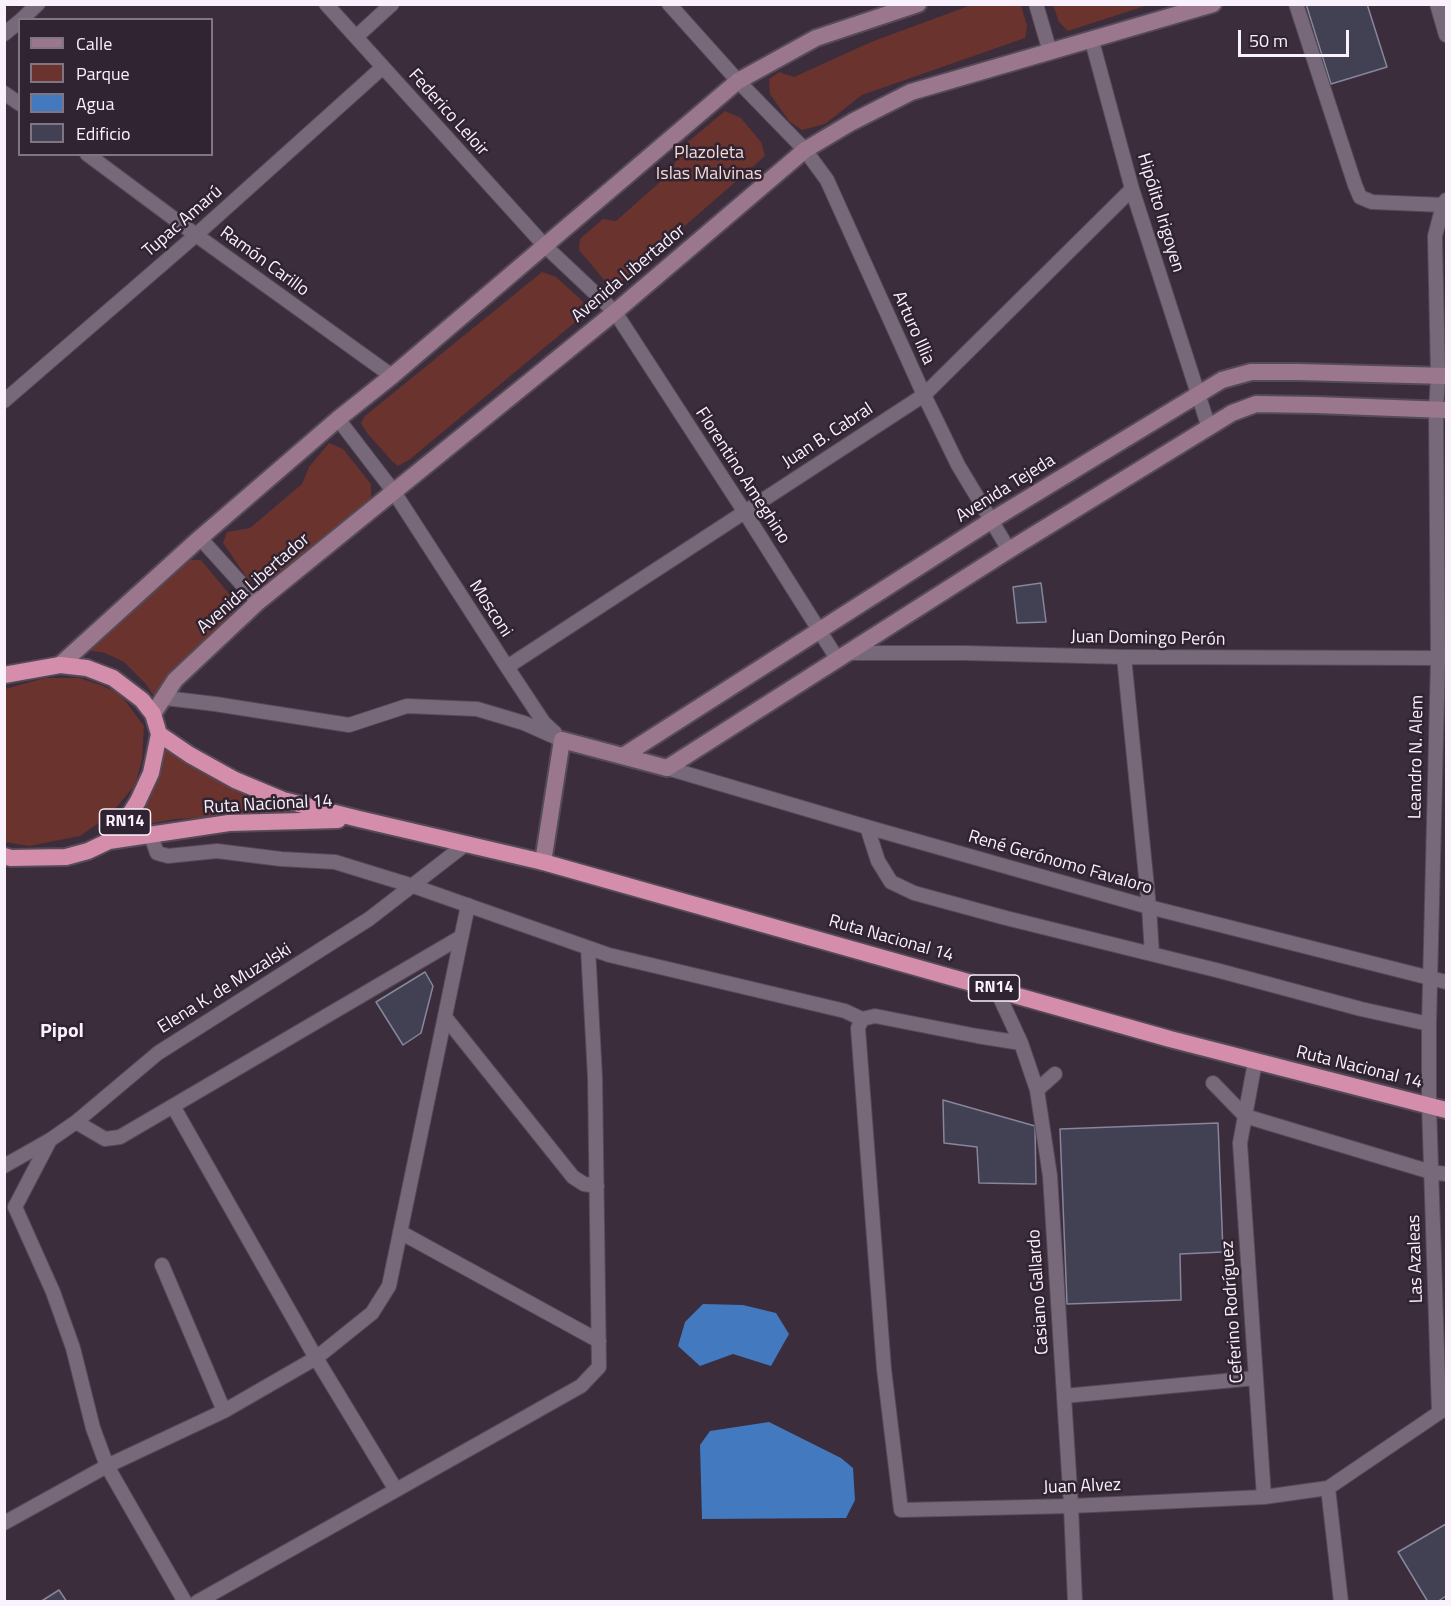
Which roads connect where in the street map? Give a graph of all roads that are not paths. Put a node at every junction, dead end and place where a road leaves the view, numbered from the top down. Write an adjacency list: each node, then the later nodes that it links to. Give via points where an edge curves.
1 (38, 4): 10 (street)
2 (326, 4): 14 (street, Federico Leloir)
3 (392, 4): 14 (street)
4 (669, 4): 18 (street, Arturo Illia)
5 (918, 4): 18 (main road, via 816,38)
6 (1036, 4): 16 (street)
7 (1213, 4): 15 (main road, Avenida Libertador)
8 (1296, 4): 24 (street, via 1360,197 1372,202)
9 (1437, 4): 13 (street)
10 (22, 18)
11 (18, 22): 12 (street)
12 (4, 34)
13 (1446, 35)
14 (356, 37): 17 (street, Federico Leloir)
15 (1092, 41): 16 (main road, Avenida Libertador); 23 (street, Hipólito Irigoyen)
16 (1050, 52): 21 (main road, Avenida Libertador, via 911,92)
17 (383, 67): 25 (street, Tupac Amarú); 26 (street, Federico Leloir)
18 (738, 81): 21 (street, Arturo Illia); 26 (main road)
19 (4, 93): 20 (street)
20 (18, 103)
21 (805, 150): 27 (main road, Avenida Libertador); 31 (street, Arturo Illia, via 827,180)
22 (90, 156): 25 (street, Ramón Carillo)
23 (1132, 189): 30 (street, Hipólito Irigoyen); 31 (street, Juan B. Cabral)
24 (1445, 202): 29 (street, via 1435,236)
25 (196, 235): 28 (street, Ramón Carillo); 32 (street, Tupac Amarú)
26 (544, 245): 27 (street, Federico Leloir); 28 (main road)
27 (615, 312): 36 (main road, Avenida Libertador); 37 (street, Florentino Ameghino)
28 (392, 376): 34 (main road)
29 (1442, 376): 30 (main road, Avenida Tejeda, via 1251,372 1222,380); 33 (street, Leandro N. Alem)
30 (1198, 394): 35 (street, Hipólito Irigoyen); 38 (main road, Avenida Tejeda)
31 (924, 395): 37 (street, Juan B. Cabral); 38 (street, Arturo Illia, via 958,465)
32 (4, 401)
33 (1441, 410): 35 (main road, via 1256,404); 45 (street, Leandro N. Alem)
34 (338, 419): 36 (street, Mosconi); 39 (main road)
35 (1209, 428): 40 (main road)
36 (394, 492): 41 (main road, Avenida Libertador); 47 (street, Mosconi)
37 (744, 511): 42 (street, Florentino Ameghino); 47 (street, Juan B. Cabral)
38 (992, 520): 40 (street, Arturo Illia); 42 (main road, Avenida Tejeda)
39 (200, 538): 41 (street); 46 (main road)
40 (1010, 550): 43 (main road)
41 (258, 602): 49 (main road, Avenida Libertador, via 175,680)
42 (819, 630): 43 (street, Florentino Ameghino); 53 (main road, Avenida Tejeda)
43 (843, 656): 44 (street, Juan Domingo Perón); 54 (main road)
44 (1124, 657): 45 (street, Juan Domingo Perón); 64 (street)
45 (1442, 658): 68 (street, Leandro N. Alem)
46 (60, 664): 48 (highway, Ruta Nacional 14 / RN14); 50 (highway, Ruta Nacional 14 / RN14, via 87,668 113,678 142,700)
47 (507, 668): 52 (street, Mosconi, via 544,723)
48 (5, 674)
49 (165, 698): 50 (main road, Avenida Libertador); 52 (street, via 349,725 407,706 477,709)
50 (153, 714): 51 (highway, Ruta Nacional 14 / RN14)
51 (159, 734): 55 (highway, Ruta Nacional 14 / RN14, via 235,780 283,800); 58 (highway, Ruta Nacional 14 / RN14, via 151,773 138,801)
52 (562, 740): 53 (main road); 61 (main road)
53 (623, 756): 54 (main road)
54 (668, 768): 56 (street, René Gerónomo Favaloro)
55 (359, 819): 57 (highway, Ruta Nacional 14 / RN14, via 229,823); 59 (highway, Ruta Nacional 14 / RN14)
56 (867, 827): 64 (street, René Gerónomo Favaloro); 67 (street, via 878,861 891,882 914,893)
57 (151, 836): 58 (highway, Ruta Nacional 14 / RN14); 62 (street, via 157,853 168,856 217,851 335,862)
58 (109, 841): 60 (highway, Ruta Nacional 14 / RN14, via 66,857)
59 (466, 844): 61 (highway, Ruta Nacional 14 / RN14); 62 (street, Elena K. de Muzalski)
60 (4, 856)
61 (543, 862): 70 (highway, Ruta Nacional 14 / RN14)
62 (413, 886): 63 (street); 83 (street, Elena K. de Muzalski, via 369,920 158,1053)
63 (468, 905): 65 (street); 66 (street)
64 (1149, 907): 67 (street); 68 (street, René Gerónomo Favaloro)
65 (461, 937): 71 (street); 80 (street)
66 (588, 948): 72 (street, via 845,1011); 88 (street)
67 (1152, 954): 73 (street)
68 (1430, 978): 69 (street, René Gerónomo Favaloro); 73 (street, Leandro N. Alem)
69 (1446, 982)
70 (996, 989): 74 (street, Casiano Gallardo); 75 (highway, Ruta Nacional 14 / RN14)
71 (445, 1017): 88 (street, via 573,1177); 90 (street)
72 (862, 1019): 74 (street, via 875,1016); 102 (street, Juan Alvez, via 858,1028 881,1335 901,1510)
73 (1429, 1024): 79 (street, Leandro N. Alem)
74 (1021, 1043): 78 (street, Casiano Gallardo)
75 (1255, 1062): 79 (highway, Ruta Nacional 14 / RN14); 82 (street, Ceferino Rodríguez)
76 (1055, 1074): 78 (street)
77 (1213, 1083): 82 (street)
78 (1037, 1090): 95 (street, Casiano Gallardo, via 1050,1176)
79 (1430, 1105): 81 (highway, Ruta Nacional 14 / RN14); 86 (street, Las Azaleas)
80 (173, 1106): 83 (street, via 120,1137 105,1139); 93 (street)
81 (1446, 1110)
82 (1245, 1116): 86 (street); 94 (street, Ceferino Rodríguez, via 1240,1143)
83 (76, 1122): 84 (street, Elena K. de Muzalski)
84 (50, 1140): 85 (street, Elena K. de Muzalski); 89 (street)
85 (4, 1166)
86 (1431, 1173): 87 (street); 96 (street, Las Azaleas)
87 (1446, 1174)
88 (597, 1186): 92 (street)
89 (10, 1209): 98 (street, via 53,1292)
90 (400, 1232): 92 (street); 93 (street, via 389,1286 372,1313)
91 (162, 1265): 97 (street)
92 (599, 1341): 100 (street, via 599,1367 581,1386)
93 (316, 1359): 97 (street); 100 (street)
94 (1256, 1378): 95 (street); 101 (street, Ceferino Rodríguez)
95 (1064, 1396): 102 (street, Casiano Gallardo)
96 (1443, 1410): 99 (street)
97 (224, 1411): 98 (street)
98 (107, 1466): 103 (street); 104 (street)
99 (1328, 1488): 101 (street); 107 (street)
100 (396, 1490): 105 (street)
101 (1264, 1497): 102 (street, Juan Alvez)
102 (1071, 1506): 106 (street, Casiano Gallardo)
103 (4, 1523)
104 (184, 1602)
105 (197, 1602)
106 (1075, 1602)
107 (1341, 1602)

